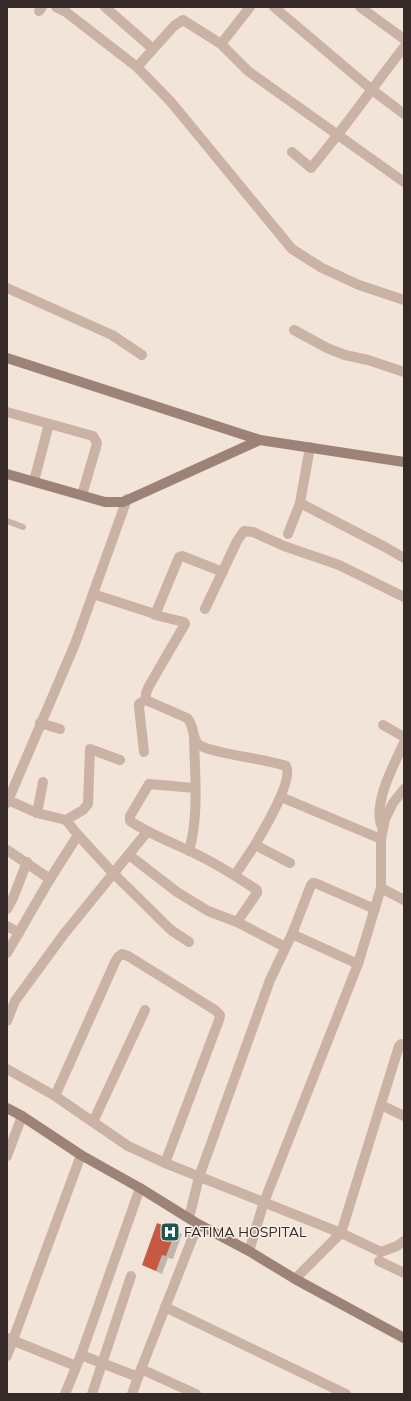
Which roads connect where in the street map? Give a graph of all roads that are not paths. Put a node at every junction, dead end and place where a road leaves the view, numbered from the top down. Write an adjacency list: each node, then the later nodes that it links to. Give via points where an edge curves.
1 (56, 7): 10 (street)
2 (105, 7): 9 (street)
3 (250, 7): 7 (street)
4 (274, 7): 11 (street)
5 (360, 7): 6 (street)
6 (404, 39)
7 (221, 44): 9 (street, via 183,20); 13 (street, via 248,71)
8 (404, 47): 11 (street)
9 (153, 49): 10 (street)
10 (137, 67): 17 (street, via 171,102 292,249 322,268 359,285)
11 (371, 89): 12 (street); 13 (street)
12 (404, 114)
13 (339, 135): 14 (street, via 311,168); 15 (street)
14 (292, 152)
15 (404, 182)
16 (7, 288): 19 (street, via 112,335)
17 (404, 300)
18 (294, 330): 21 (street, via 327,348)
19 (142, 355)
20 (7, 358): 24 (street)
21 (404, 372)
22 (7, 412): 23 (street)
23 (49, 424): 28 (street); 29 (street, via 96,439)
24 (260, 440): 25 (street); 30 (street)
25 (310, 447): 26 (street); 31 (street)
26 (404, 462)
27 (7, 474): 28 (street)
28 (34, 481): 29 (street)
29 (82, 495): 30 (street, via 116,503)
30 (127, 499): 37 (street)
31 (300, 503): 34 (street); 35 (street)
32 (7, 521): 33 (lane)
33 (23, 527)
34 (288, 534)
35 (404, 558)
36 (223, 572): 38 (street, via 244,530 339,565); 39 (street); 40 (street, via 180,556)
37 (93, 594): 40 (street); 42 (street, via 75,644)
38 (404, 596)
39 (205, 609)
40 (155, 614): 41 (street, via 158,617 185,622 149,686)
41 (146, 699): 46 (street, via 188,718); 48 (street, via 138,707)
42 (40, 723): 44 (street); 54 (street)
43 (383, 724): 45 (street)
44 (60, 729)
45 (404, 737)
46 (194, 740): 51 (street); 53 (street, via 200,746 286,766 288,769)
47 (404, 743): 58 (street, via 390,774 380,808)
48 (144, 752)
49 (120, 760): 56 (street, via 90,749 88,804)
50 (43, 782): 55 (street)
51 (195, 788): 57 (street, via 149,784 129,818); 62 (street, via 193,836)
52 (404, 789): 58 (street, via 387,814)
53 (281, 797): 58 (street); 60 (street)
54 (8, 802): 55 (street)
55 (38, 813): 56 (street)
56 (66, 820): 59 (street)
57 (146, 832): 62 (street); 63 (street)
58 (382, 834): 69 (street)
59 (78, 835): 66 (street); 68 (street)
60 (255, 845): 65 (street); 67 (street)
61 (7, 850): 64 (street)
62 (189, 851): 67 (street)
63 (129, 855): 66 (street); 73 (street, via 177,892 208,911)
64 (27, 862): 68 (street); 71 (street)
65 (290, 863)
66 (112, 872): 77 (street, via 171,930); 82 (street, via 15,1001)
67 (234, 875): 73 (street, via 257,890)
68 (50, 879): 75 (street)
69 (381, 888): 70 (street); 72 (street)
70 (404, 900)
71 (7, 909)
72 (375, 909): 76 (street, via 315,882); 80 (street)
73 (237, 922): 78 (street)
74 (7, 926): 75 (street)
75 (19, 932): 79 (street)
76 (292, 934): 78 (street); 80 (street)
77 (189, 942)
78 (285, 947): 94 (street, via 270,980)
79 (7, 953)
80 (358, 964): 96 (street)
81 (145, 1010): 90 (street)
82 (7, 1021)
83 (404, 1045): 86 (street, via 399,1046)
84 (7, 1069): 85 (street)
85 (55, 1096): 90 (street); 93 (street, via 115,962 122,954 128,956 220,1015)
86 (381, 1106): 89 (street); 98 (street)
87 (7, 1108): 88 (street)
88 (22, 1116): 91 (street); 92 (street)
89 (404, 1116)
90 (93, 1122): 93 (street, via 128,1146)
91 (81, 1155): 95 (street); 107 (street)
92 (7, 1156)
93 (165, 1163): 94 (street)
94 (199, 1177): 96 (street); 97 (street)
95 (140, 1188): 97 (street); 108 (street)
96 (264, 1202): 98 (street); 100 (street)
97 (193, 1221): 100 (street); 105 (street)
98 (341, 1233): 99 (street, via 381,1252); 104 (street)
99 (404, 1241)
100 (249, 1251): 104 (street)
101 (379, 1261): 102 (street)
102 (404, 1273)
103 (131, 1276): 110 (street)
104 (295, 1279): 106 (street)
105 (165, 1307): 112 (street); 117 (street)
106 (404, 1338)
107 (10, 1339): 109 (street); 111 (street)
108 (81, 1355): 110 (street); 111 (street)
109 (7, 1356)
110 (102, 1364): 112 (street); 114 (street)
111 (76, 1366): 113 (street)
112 (139, 1373): 115 (street); 116 (street)
113 (65, 1394)
114 (92, 1394)
115 (132, 1394)
116 (196, 1394)
117 (346, 1394)

